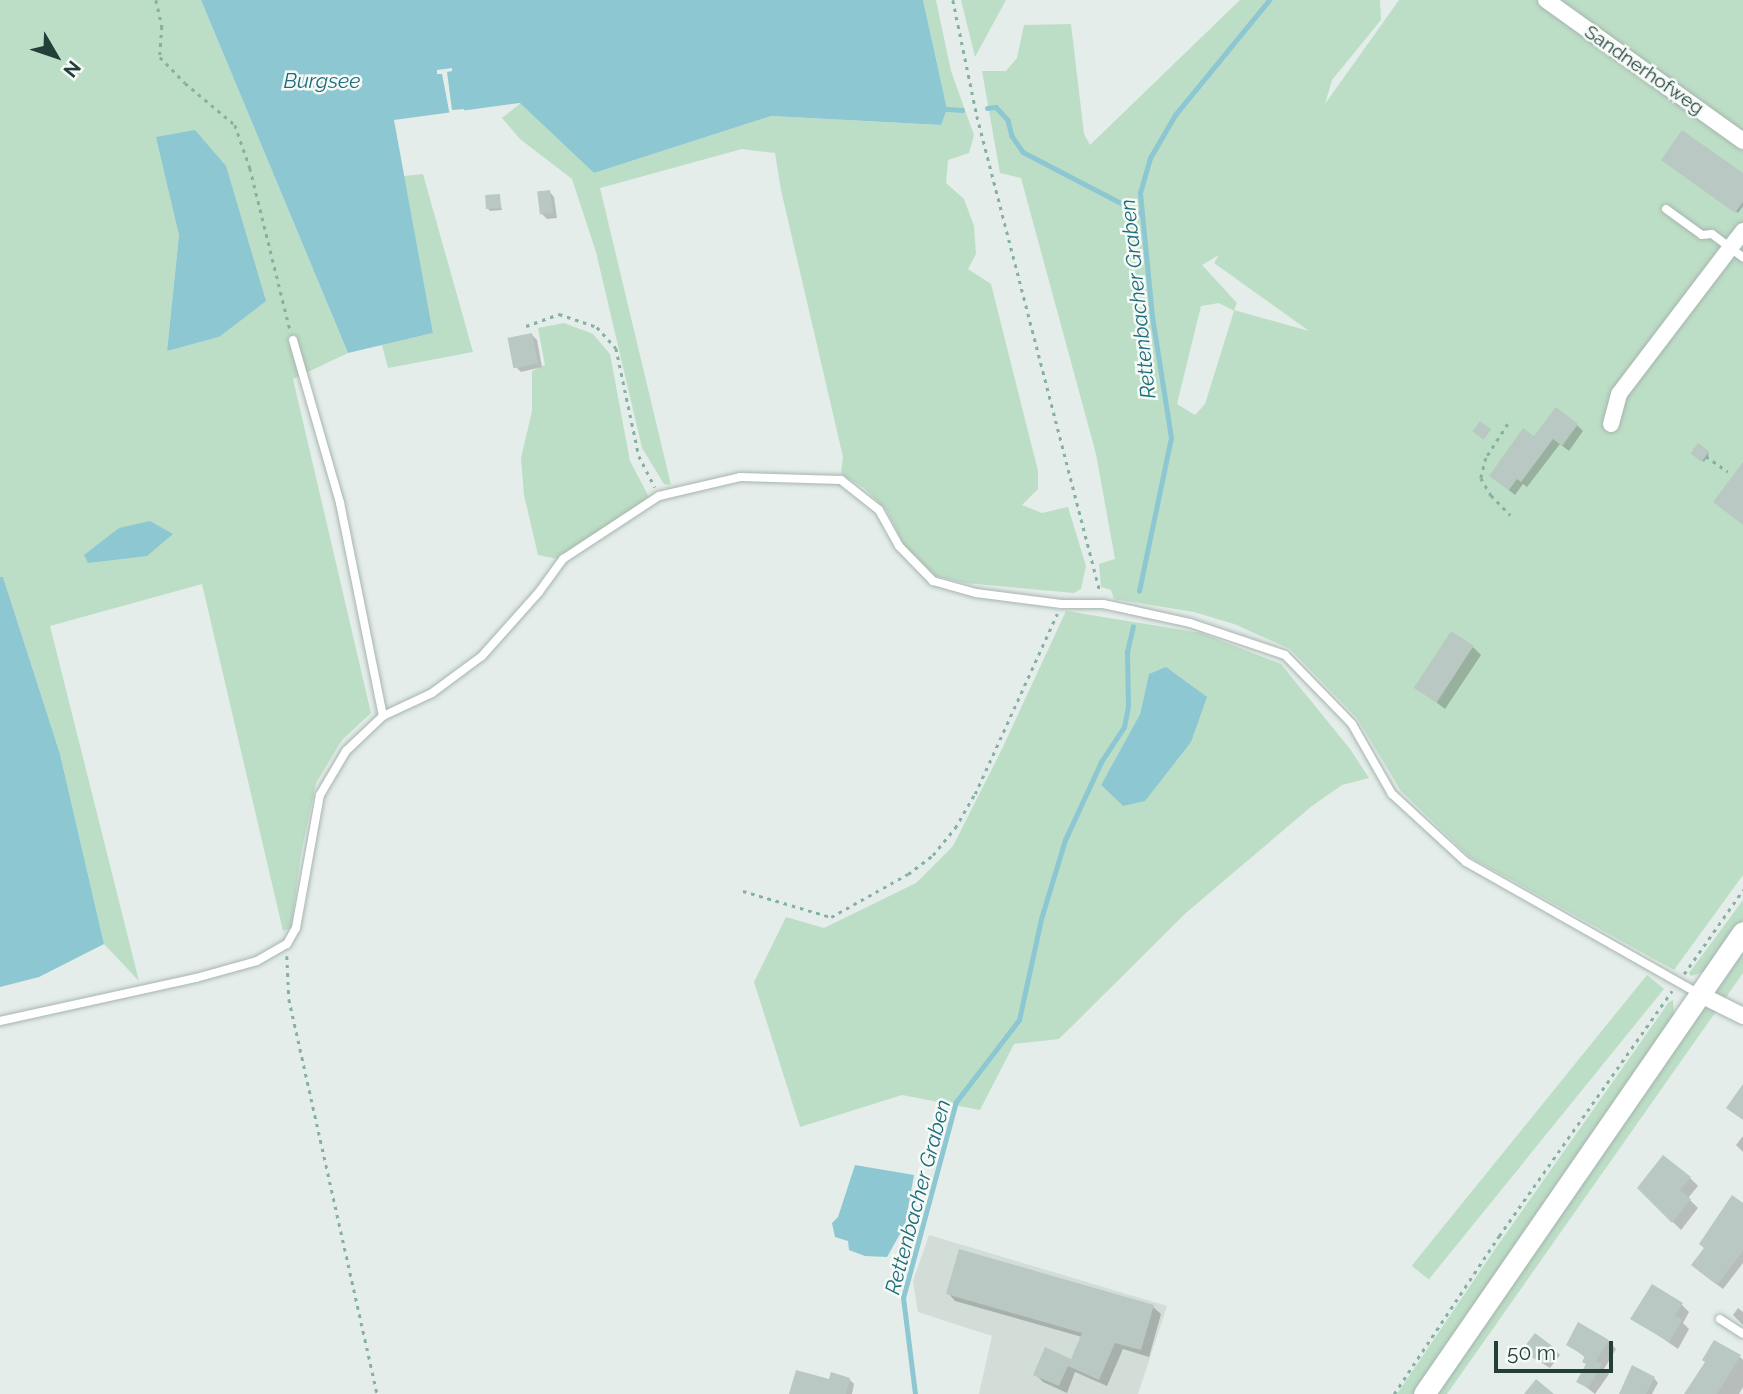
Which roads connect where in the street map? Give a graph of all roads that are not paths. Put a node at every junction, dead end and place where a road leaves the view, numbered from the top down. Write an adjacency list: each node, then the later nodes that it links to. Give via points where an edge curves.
1 (1546, 0): 2 (street, Sandnerhofweg)
2 (1743, 141)
3 (1666, 209): 5 (lane, via 1702,235 1712,234)
4 (1743, 231): 5 (street)
5 (1737, 252): 7 (street, via 1619,394)
6 (293, 340): 8 (lane, via 340,503)
7 (1612, 424)
8 (383, 716): 10 (lane, via 432,693 482,656 563,559 659,496 740,477 841,480 879,510 899,546 933,581 976,593 1061,604 1103,604 1190,622 1285,655 1352,724 1392,794 1466,862); 12 (lane, via 346,751 320,794 296,928 287,944 257,961 196,978)
9 (1743, 932): 10 (main road)
10 (1699, 994): 11 (street); 15 (main road)
11 (1743, 1016)
12 (0, 1021)
13 (1720, 1319): 14 (lane)
14 (1743, 1334)
15 (1424, 1394)

